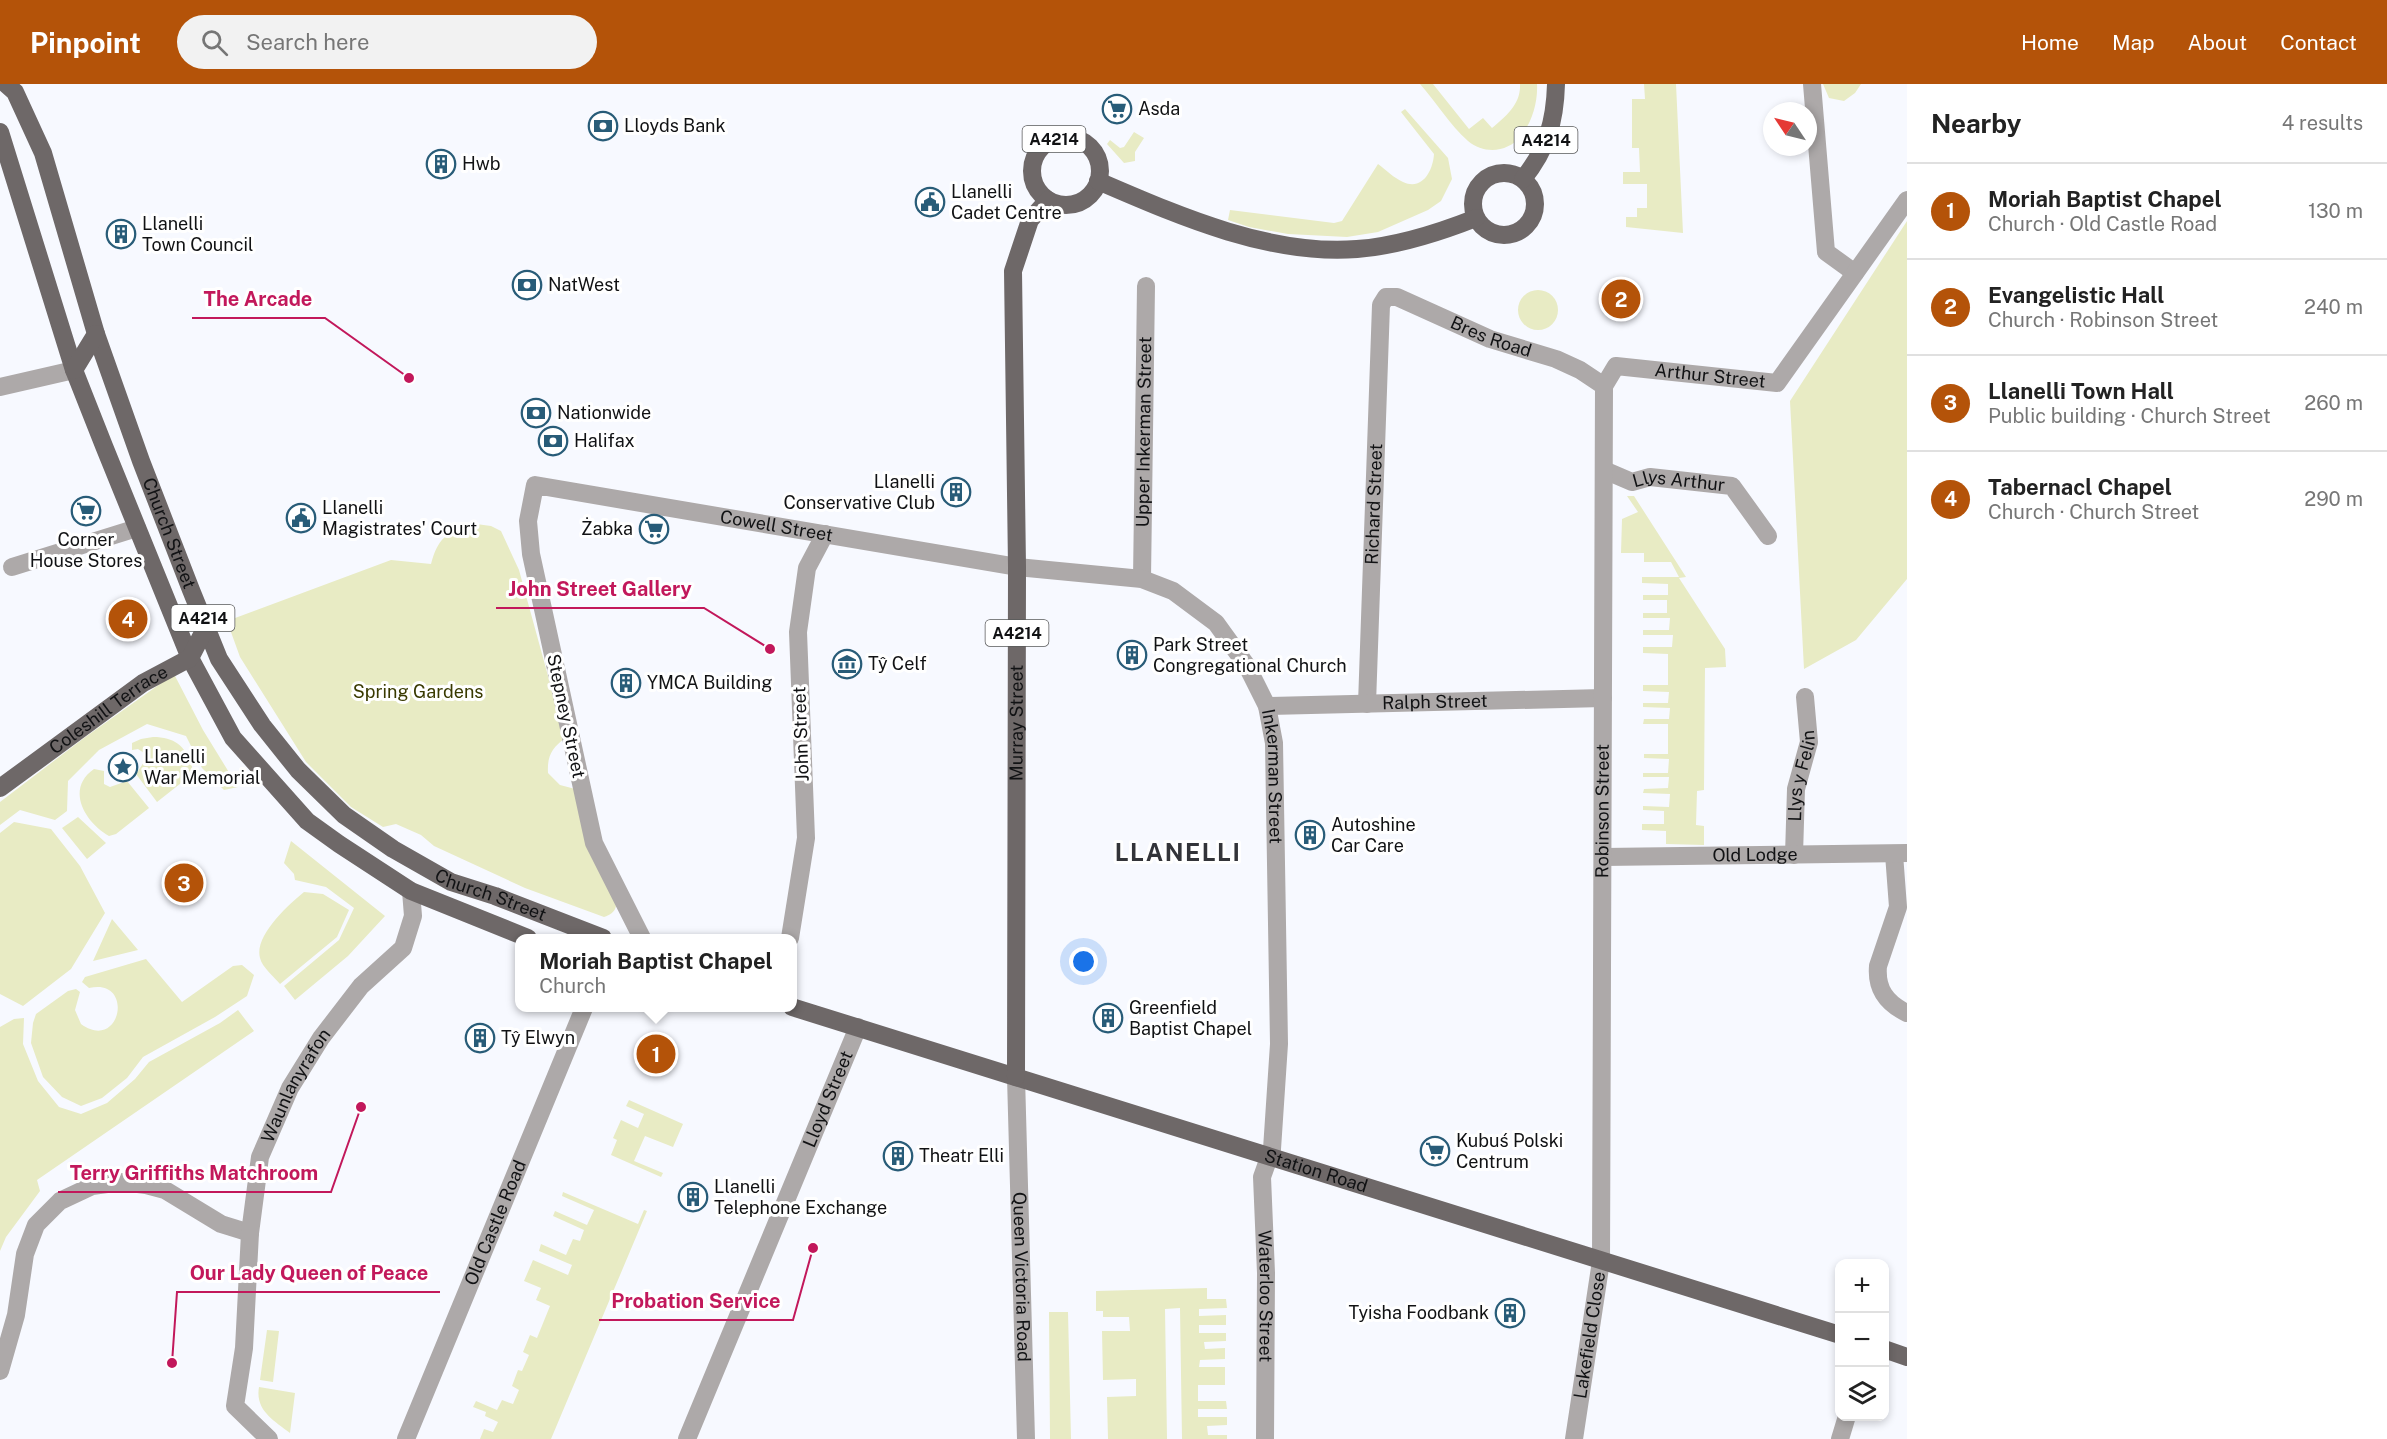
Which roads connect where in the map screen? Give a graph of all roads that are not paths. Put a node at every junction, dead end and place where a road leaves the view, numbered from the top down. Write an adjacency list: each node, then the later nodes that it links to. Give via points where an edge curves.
1 (6, 84): 13 (main road, Church Street / A4214, via 15,93 43,153)
2 (1556, 84): 5 (main road, A4214, via 1553,125 1537,162)
3 (1812, 84): 10 (street, via 1826,252)
4 (0, 132): 14 (main road, Church Street / A4214)
5 (1523, 179): 9 (main road, A4214, via 1503,173 1486,178 1474,195); 9 (main road, A4214, via 1534,195 1535,206 1527,225 1509,235 1498,235 1487,231)
6 (1098, 182): 7 (main road, via 1093,191 1077,202 1057,204); 7 (main road, A4214, via 1098,160 1087,144 1062,137 1048,141 1034,160 1032,173 1035,186); 9 (main road, via 1216,229 1317,249 1357,249 1400,241 1434,234)
7 (1048, 200): 23 (main road, Murray Street / A4214, via 1030,220 1013,271)
8 (1907, 200): 10 (street)
9 (1476, 218)
10 (1855, 273): 15 (street, Arthur Street, via 1778,383 1616,366)
11 (1146, 286): 24 (street, Upper Inkerman Street)
12 (1381, 305): 15 (street, Bres Road, via 1386,297 1397,297 1490,339 1556,359); 29 (street, Richard Street)
13 (96, 334): 14 (main road); 25 (main road, Church Street / A4214)
14 (74, 370): 16 (street); 19 (main road, Church Street / A4214)
15 (1604, 386): 17 (street, Robinson Street)
16 (0, 387)
17 (1604, 470): 21 (street, Llys Arthur, via 1632,482 1650,477 1732,486); 28 (street, Robinson Street)
18 (535, 485): 20 (street, Cowell Street); 38 (street, Stepney Street, via 528,521 531,554 594,843)
19 (137, 528): 22 (street); 26 (main road, Church Street / A4214)
20 (825, 534): 23 (street, Cowell Street); 39 (street, John Street, via 807,568 798,632 806,838)
21 (1768, 536)
22 (12, 567)
23 (1017, 567): 24 (street, Inkerman Street); 44 (main road, Murray Street / A4214)
24 (1142, 579): 30 (street, Inkerman Street, via 1173,591 1215,623 1247,666)
25 (206, 627): 26 (main road); 37 (main road, Church Street / A4214, via 219,658 262,725 298,770 344,815 451,882)
26 (190, 658): 31 (main road, Coleshill Terrace, via 143,683); 35 (main road, Church Street / A4214, via 233,738 300,813)
27 (1805, 697): 33 (street, Llys y Felin, via 1809,742 1796,789)
28 (1603, 698): 29 (street, Ralph Street); 34 (street, Robinson Street)
29 (1367, 704): 30 (street, Ralph Street)
30 (1267, 706): 45 (street, Inkerman Street, via 1275,743 1279,1044)
31 (0, 788)
32 (1901, 853): 33 (street, Old Lodge); 42 (street, via 1898,907 1877,976 1889,1002)
33 (1794, 855): 34 (street, Old Lodge)
34 (1603, 857): 47 (street, Robinson Street)
35 (411, 891): 36 (main road, A4214); 46 (street, Waunlanyrafon, via 413,916 403,948 361,987 321,1038 290,1088 260,1157)
36 (516, 934)
37 (590, 934)
38 (640, 934)
39 (791, 934)
40 (797, 1008): 43 (main road, Station Road)
41 (582, 1012): 54 (street, Old Castle Road)
42 (1907, 1013)
43 (858, 1027): 44 (main road, Station Road); 55 (street, Lloyd Street)
44 (1016, 1077): 45 (main road, Station Road); 56 (street, Queen Victoria Road)
45 (1269, 1156): 47 (main road, Station Road); 57 (street, Waterloo Street, via 1262,1177)
46 (250, 1233): 51 (street, via 221,1224 165,1190 146,1185 122,1182 92,1186 60,1201 36,1226 25,1254 16,1315); 53 (street, Waunlanyrafon, via 244,1348 235,1406)
47 (1602, 1261): 48 (main road, Station Road); 58 (street, Lakefield Close)
48 (1835, 1334)
49 (1889, 1351): 50 (main road)
50 (1907, 1357)
51 (0, 1371)
52 (1845, 1421): 59 (street)
53 (269, 1439)
54 (406, 1439)
55 (687, 1439)
56 (1026, 1439)
57 (1265, 1439)
58 (1574, 1439)
59 (1840, 1439)

